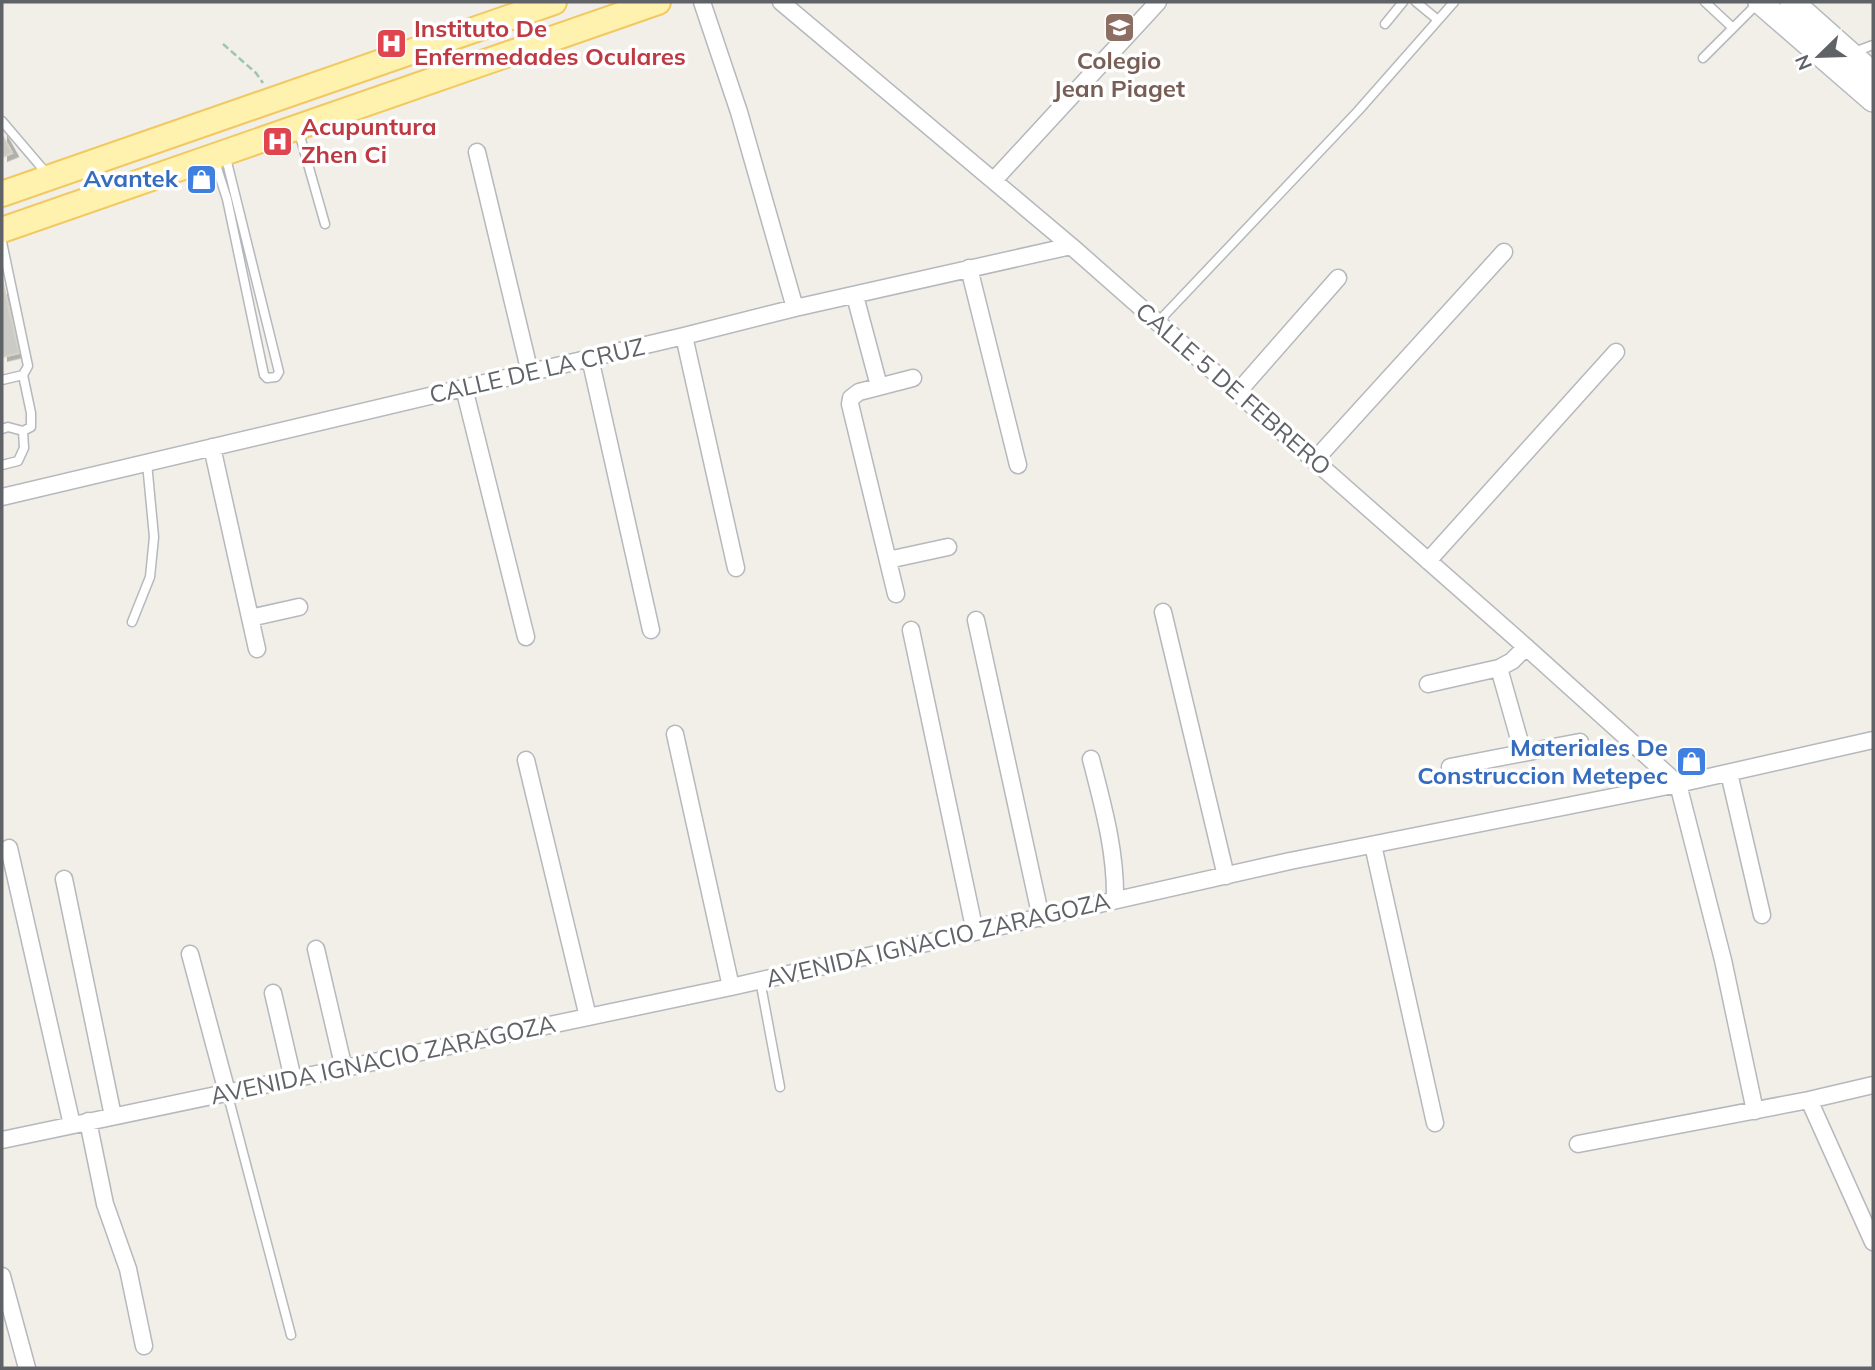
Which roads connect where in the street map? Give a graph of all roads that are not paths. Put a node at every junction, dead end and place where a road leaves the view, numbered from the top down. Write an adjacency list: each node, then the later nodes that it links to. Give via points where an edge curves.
1 (554, 2): 24 (main road)
2 (658, 2): 21 (main road)
3 (702, 2): 35 (street)
4 (781, 2): 25 (street, CALLE 5 DE FEBRERO)
5 (1158, 2): 25 (street)
6 (1403, 2): 13 (lane)
7 (1416, 2): 12 (lane)
8 (1454, 2): 12 (lane)
9 (1705, 2): 14 (lane)
10 (1760, 2): 14 (lane); 17 (main road)
11 (1792, 2): 17 (main road)
12 (1438, 20): 36 (lane)
13 (1385, 24)
14 (1732, 28): 16 (lane)
15 (1873, 45): 17 (lane)
16 (1703, 58)
17 (1839, 59): 18 (main road); 19 (main road)
18 (1873, 74)
19 (1873, 100)
20 (2, 121): 24 (lane)
21 (298, 126): 23 (main road); 27 (lane)
22 (477, 152): 40 (street)
23 (218, 154): 23 (lane, via 263,373 267,378 276,377 277,364); 28 (main road)
24 (50, 177): 26 (main road)
25 (995, 179): 30 (street, CALLE 5 DE FEBRERO)
26 (2, 194)
27 (325, 224)
28 (2, 230)
29 (2, 242): 41 (lane, via 29,366)
30 (1071, 246): 32 (street, CALLE DE LA CRUZ); 36 (street, CALLE 5 DE FEBRERO)
31 (1504, 252): 50 (street)
32 (969, 268): 34 (street, CALLE DE LA CRUZ); 53 (street)
33 (1338, 278): 46 (street)
34 (855, 296): 35 (street, CALLE DE LA CRUZ); 44 (street)
35 (795, 308): 37 (street, CALLE DE LA CRUZ)
36 (1158, 322): 46 (street, CALLE 5 DE FEBRERO)
37 (684, 336): 39 (street, CALLE DE LA CRUZ); 58 (street)
38 (1616, 352): 57 (street)
39 (590, 358): 40 (street, CALLE DE LA CRUZ); 65 (street)
40 (530, 373): 45 (street, CALLE DE LA CRUZ)
41 (23, 375): 43 (lane); 48 (lane, via 31,413 30,426)
42 (913, 378): 44 (street)
43 (2, 380)
44 (879, 386): 56 (street, via 855,394 850,404)
45 (464, 388): 49 (street, CALLE DE LA CRUZ); 67 (street)
46 (1237, 393): 50 (street, CALLE 5 DE FEBRERO)
47 (2, 429): 48 (lane)
48 (23, 431): 52 (lane, via 24,448 18,461)
49 (212, 447): 51 (street, CALLE DE LA CRUZ); 62 (street)
50 (1314, 461): 57 (street, CALLE 5 DE FEBRERO)
51 (147, 463): 54 (street, CALLE DE LA CRUZ); 64 (lane, via 152,563)
52 (2, 465)
53 (1018, 465)
54 (2, 497)
55 (948, 547): 56 (street)
56 (888, 560): 59 (street)
57 (1428, 561): 68 (street, CALLE 5 DE FEBRERO)
58 (736, 568)
59 (896, 594)
60 (299, 607): 62 (street)
61 (1163, 612): 83 (street)
62 (250, 618): 69 (street)
63 (976, 620): 87 (street)
64 (132, 622)
65 (651, 630)
66 (911, 631): 88 (street)
67 (526, 637)
68 (1526, 647): 70 (street); 80 (street, CALLE 5 DE FEBRERO)
69 (257, 649)
70 (1499, 668): 71 (street); 75 (street)
71 (1428, 684)
72 (675, 734): 92 (street)
73 (1873, 740): 79 (street, AVENIDA IGNACIO ZARAGOZA)
74 (1580, 741): 75 (street)
75 (1523, 753): 78 (street)
76 (1091, 759): 85 (street, via 1116,871)
77 (526, 760): 94 (street)
78 (1450, 767)
79 (1729, 774): 80 (street, AVENIDA IGNACIO ZARAGOZA); 86 (street)
80 (1678, 784): 81 (street, AVENIDA IGNACIO ZARAGOZA); 101 (street)
81 (1373, 845): 83 (street, AVENIDA IGNACIO ZARAGOZA); 104 (street)
82 (9, 848): 103 (street)
83 (1226, 876): 85 (street, AVENIDA IGNACIO ZARAGOZA)
84 (64, 879): 102 (street)
85 (1115, 900): 87 (street, AVENIDA IGNACIO ZARAGOZA)
86 (1762, 915)
87 (1041, 918): 88 (street, AVENIDA IGNACIO ZARAGOZA)
88 (975, 932): 91 (street, AVENIDA IGNACIO ZARAGOZA)
89 (316, 949): 95 (street)
90 (190, 954): 99 (street)
91 (760, 980): 92 (street, AVENIDA IGNACIO ZARAGOZA); 98 (lane)
92 (731, 987): 94 (street, AVENIDA IGNACIO ZARAGOZA)
93 (273, 993): 96 (street)
94 (588, 1017): 95 (street, AVENIDA IGNACIO ZARAGOZA)
95 (344, 1069): 96 (street, AVENIDA IGNACIO ZARAGOZA)
96 (293, 1079): 99 (street, AVENIDA IGNACIO ZARAGOZA)
97 (1873, 1085): 100 (street)
98 (780, 1087)
99 (227, 1092): 102 (street, AVENIDA IGNACIO ZARAGOZA); 109 (lane)
100 (1809, 1100): 101 (street); 107 (street)
101 (1755, 1111): 106 (street)
102 (113, 1116): 103 (street, AVENIDA IGNACIO ZARAGOZA)
103 (80, 1123): 105 (street, AVENIDA IGNACIO ZARAGOZA); 110 (street, via 128,1269)
104 (1434, 1123)
105 (2, 1140)
106 (1578, 1144)
107 (1873, 1242)
108 (2, 1276): 111 (street)
109 (290, 1335)
110 (144, 1346)
111 (27, 1368)

